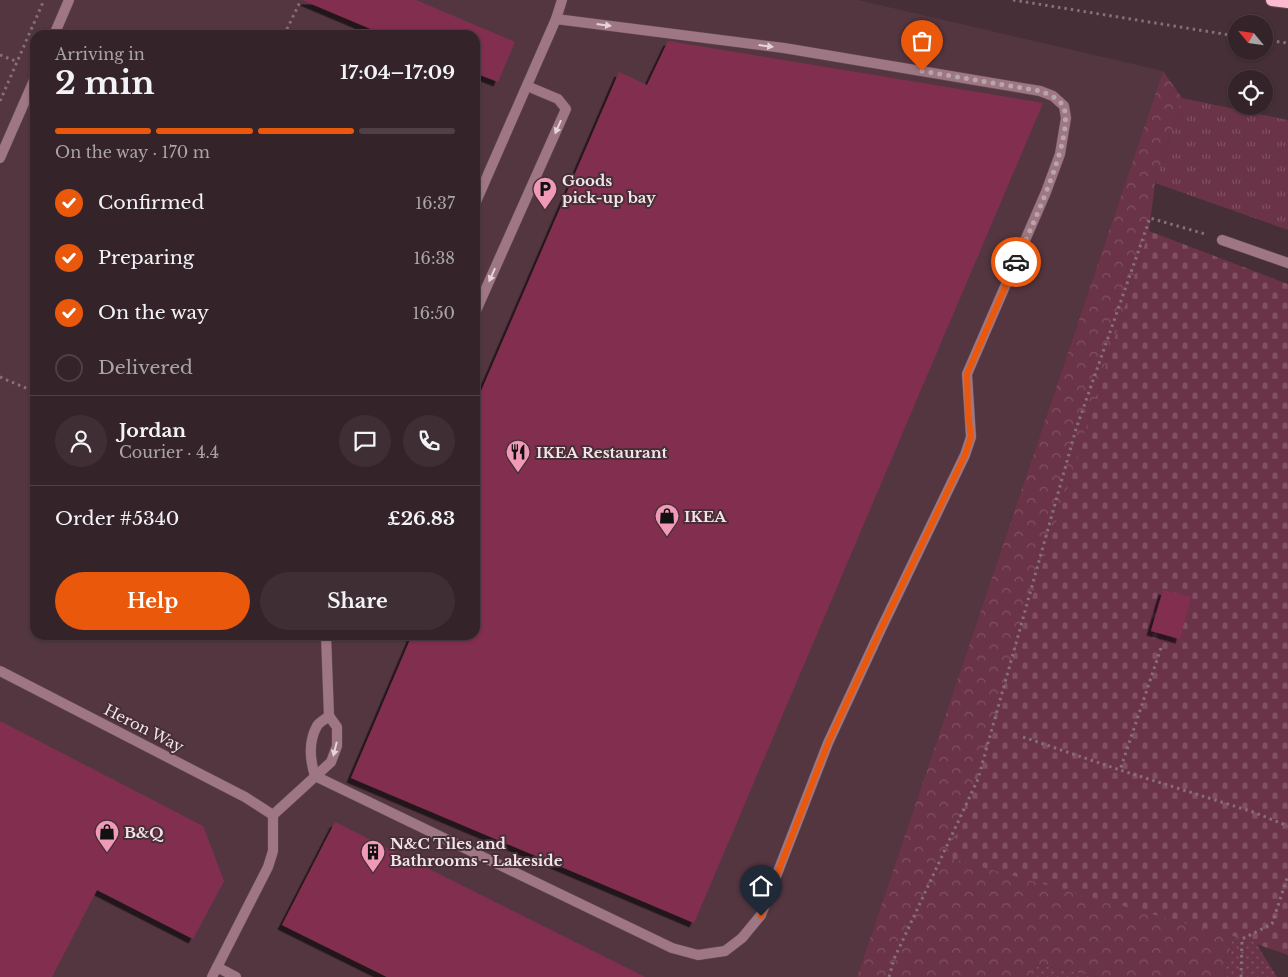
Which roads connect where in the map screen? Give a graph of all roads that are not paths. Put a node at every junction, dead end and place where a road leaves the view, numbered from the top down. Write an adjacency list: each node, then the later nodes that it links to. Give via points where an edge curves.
1 (69, 0): 6 (street)
2 (562, 0): 5 (street)
3 (1272, 0): 4 (main road)
4 (1288, 2)
5 (556, 19): 7 (street); 17 (street, one-way to 17, via 784,48 1030,90 1053,96 1064,106 1066,118 1060,154 967,374 971,437 828,743 761,916 742,938 725,951 698,956 672,948)
6 (56, 30)
7 (527, 86): 10 (street); 13 (street, one-way to 13, via 558,99 566,109)
8 (30, 89): 9 (street)
9 (0, 158)
10 (480, 193)
11 (1222, 240): 12 (street)
12 (1288, 263)
13 (480, 302)
14 (326, 640): 16 (street)
15 (0, 671): 18 (street, Heron Way, via 245,797)
16 (330, 716): 17 (street, via 317,725 310,748 310,761); 17 (street, one-way to 17, via 337,727 338,746 331,762)
17 (316, 776): 18 (street)
18 (273, 815): 19 (street, via 273,851 268,867)
19 (214, 972): 20 (street)
20 (236, 977)

